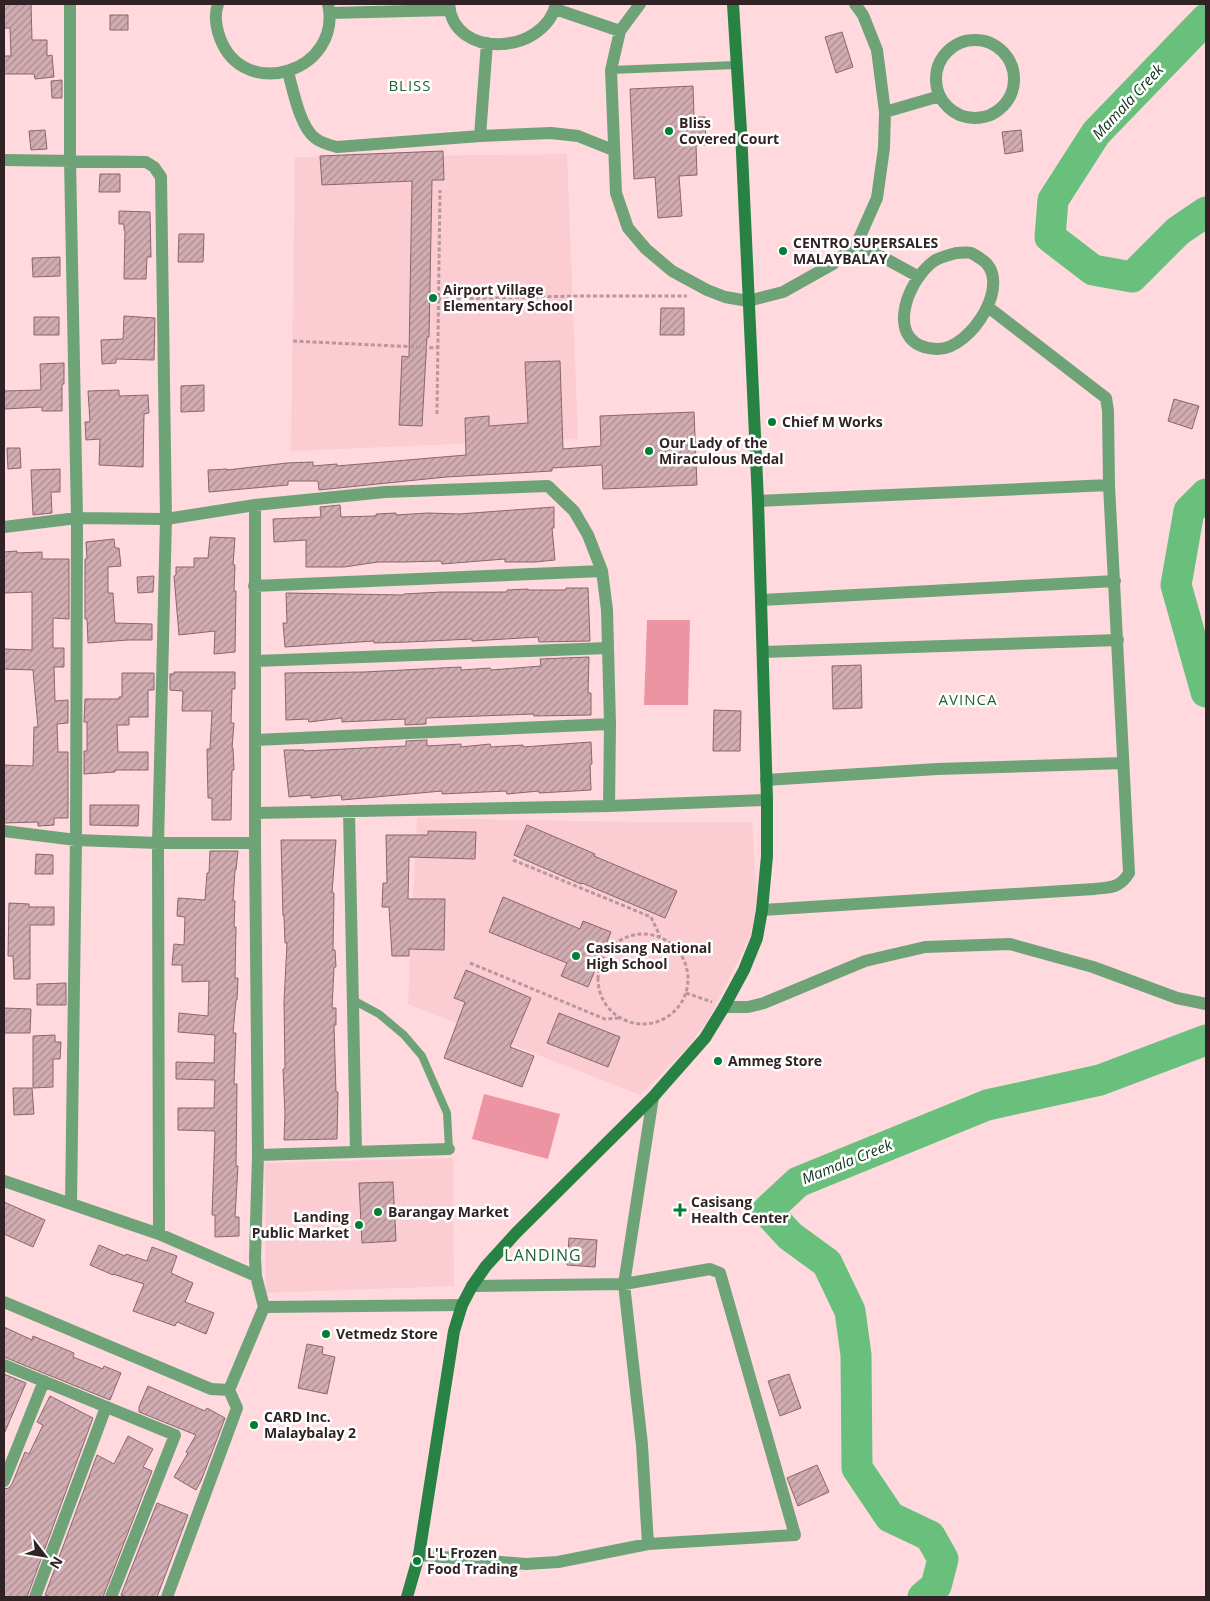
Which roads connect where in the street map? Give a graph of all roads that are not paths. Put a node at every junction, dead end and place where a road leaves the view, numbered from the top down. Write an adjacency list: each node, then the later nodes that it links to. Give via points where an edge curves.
1 (70, 4): 19 (street)
2 (218, 4): 13 (street, via 216,28 223,45 235,60 251,70 268,74)
3 (640, 4): 9 (street)
4 (733, 4): 11 (main road)
5 (855, 4): 15 (street, via 877,50)
6 (555, 6): 9 (street); 10 (street, via 546,24 534,35 510,44)
7 (449, 7): 8 (street); 10 (street, via 462,32)
8 (329, 8): 13 (street, via 328,32 319,50 305,64)
9 (620, 31): 12 (street)
10 (487, 44): 16 (street)
11 (736, 65): 12 (lane); 22 (main road)
12 (611, 70): 17 (street)
13 (288, 72): 16 (street, via 305,126 324,144 337,147)
14 (940, 96): 14 (street, via 936,82 938,68 945,55 956,46 969,41 984,41 1007,57 1013,70 1014,84 1010,98 1001,109 974,119 960,116 948,108); 15 (street)
15 (885, 112): 20 (street, via 877,198)
16 (480, 136): 17 (street, via 551,133 578,136)
17 (613, 150): 22 (street, via 616,193 628,228 646,249 672,271 707,290)
18 (4, 160): 19 (street)
19 (70, 160): 27 (street); 28 (street, via 146,162 161,177)
20 (857, 243): 21 (street); 22 (street, via 833,264 783,292)
21 (919, 277): 23 (street, via 935,261 956,253 972,253 986,262 992,275); 23 (street, via 909,293 904,327 910,339 924,348 952,346 966,336)
22 (748, 301): 25 (main road)
23 (988, 307): 24 (street, via 1106,398)
24 (1109, 485): 25 (street); 31 (street)
25 (758, 502): 33 (main road)
26 (255, 505): 28 (street); 30 (street, via 385,492 548,486 574,511); 32 (street)
27 (77, 518): 28 (street); 29 (street); 47 (street)
28 (166, 518): 48 (street)
29 (4, 527)
30 (602, 571): 32 (street); 35 (street)
31 (1115, 580): 33 (street); 34 (street)
32 (254, 586): 37 (street)
33 (761, 600): 36 (main road)
34 (1118, 640): 36 (street); 40 (street)
35 (608, 648): 37 (street); 38 (street)
36 (763, 652): 41 (main road)
37 (254, 661): 39 (street)
38 (610, 724): 39 (street); 43 (street)
39 (255, 740): 45 (street)
40 (1123, 763): 41 (street, via 937,769); 50 (street, via 1129,873 1123,882 1112,887)
41 (766, 780): 42 (main road)
42 (767, 800): 43 (street); 50 (main road, via 767,856)
43 (609, 806): 44 (street)
44 (349, 811): 45 (street); 51 (street)
45 (255, 813): 49 (street)
46 (4, 831): 47 (street)
47 (76, 840): 48 (street); 59 (street)
48 (158, 843): 49 (street); 60 (street)
49 (255, 843): 57 (street)
50 (762, 910): 53 (main road, via 757,938)
51 (352, 1000): 55 (lane, via 379,1014 422,1056 447,1113); 56 (street)
52 (1206, 1004): 53 (street, via 1177,998 1093,967 1010,944 925,947 865,961 764,1003)
53 (724, 1007): 54 (main road, via 705,1038)
54 (653, 1097): 62 (street); 63 (main road, via 516,1233)
55 (449, 1150): 56 (street)
56 (356, 1152): 57 (street)
57 (258, 1155): 61 (street)
58 (4, 1181): 59 (street)
59 (71, 1204): 60 (street)
60 (159, 1234): 61 (street)
61 (256, 1276): 66 (street)
62 (624, 1284): 63 (street); 72 (street, via 642,1445); 72 (street, via 710,1268 720,1273 795,1535)
63 (472, 1286): 65 (main road)
64 (4, 1302): 69 (street, via 211,1389)
65 (462, 1305): 66 (street); 73 (main road, via 449,1359)
66 (264, 1307): 69 (street)
67 (4, 1365): 68 (street)
68 (44, 1381): 70 (street); 71 (street)
69 (229, 1390): 76 (street, via 237,1408)
70 (106, 1407): 74 (street); 75 (street, via 175,1435)
71 (4, 1481)
72 (648, 1544): 73 (street, via 558,1562 526,1564)
73 (420, 1555): 77 (main road)
74 (35, 1597)
75 (111, 1597)
76 (167, 1597)
77 (407, 1597)

